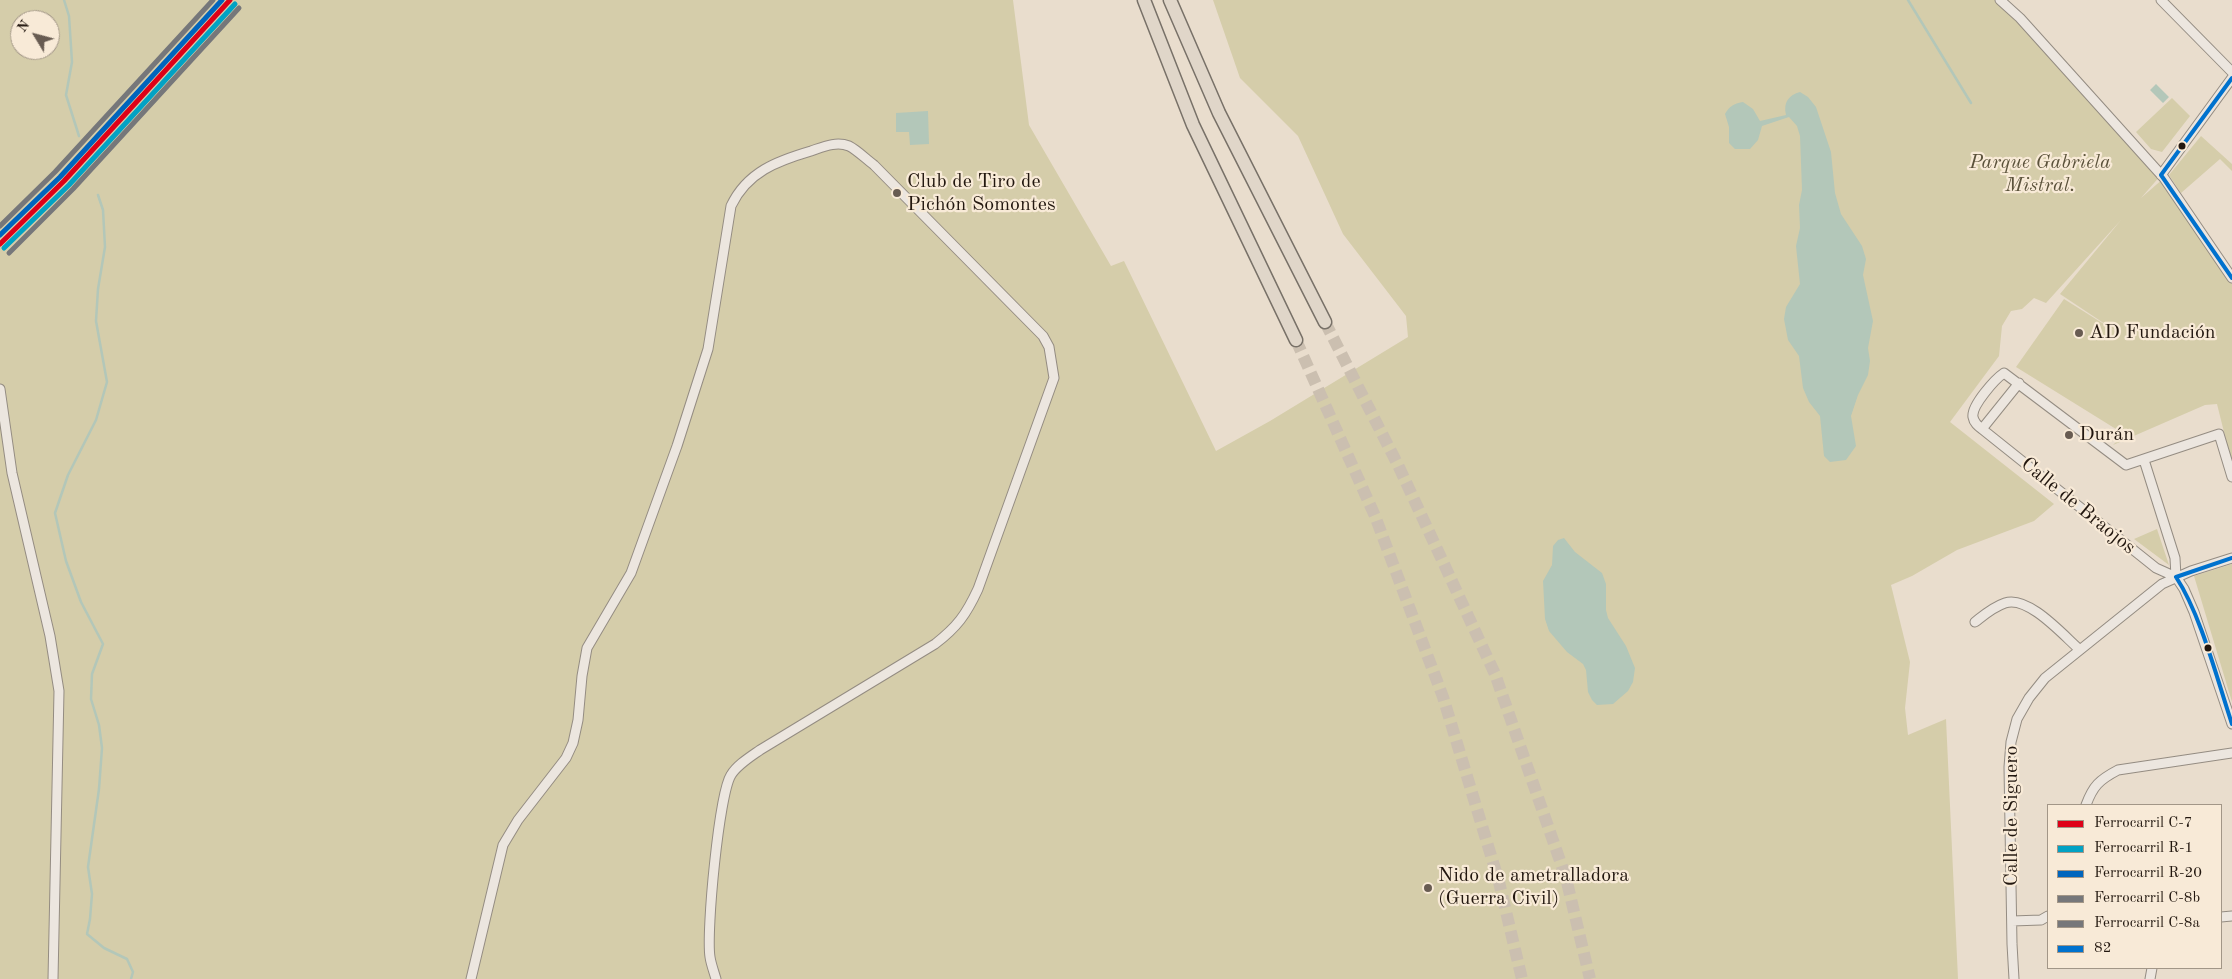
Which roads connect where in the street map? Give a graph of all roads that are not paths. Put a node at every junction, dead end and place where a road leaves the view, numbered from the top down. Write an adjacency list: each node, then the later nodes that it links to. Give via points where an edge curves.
1 (1144, 0): 10 (highway, via 1193,125)
2 (1170, 0): 9 (highway, via 1219,113)
3 (2000, 0): 7 (street, via 2020,18)
4 (2161, 0): 5 (street)
5 (2232, 72)
6 (2232, 78): 7 (street)
7 (2161, 175): 8 (street)
8 (2232, 278)
9 (1325, 322)
10 (1296, 340)
11 (2019, 383): 13 (street); 13 (street, via 2004,373 1975,406 1972,415); 14 (street, via 2126,465)
12 (0, 389): 25 (street, via 12,473 50,636 59,691)
13 (1982, 430): 17 (street, Calle de Braojos, via 2156,568)
14 (2144, 460): 15 (street, via 2219,434); 17 (street, via 2175,558)
15 (2232, 477)
16 (2232, 558): 17 (street, Calle de Siguero)
17 (2176, 577): 19 (street, Calle de Siguero, via 2162,584); 20 (street, via 2194,612)
18 (1975, 622): 19 (street, via 2006,602 2018,602 2031,607)
19 (2079, 649): 24 (street, Calle de Siguero, via 2045,678 2029,698 2017,719 2011,742)
20 (2232, 724)
21 (2232, 753): 22 (street, via 2118,770 2103,778 2092,790)
22 (2086, 804)
23 (2047, 916): 24 (street, via 2040,920)
24 (2012, 921): 28 (street, Calle de Siguero)
25 (53, 979)
26 (471, 979): 27 (street, via 503,845 518,820 566,758 573,743 587,648 631,572 677,446 708,348 731,206 738,191 750,179 779,160 832,144 849,146 874,165 1037,329 1049,347 1054,378 978,589 963,618 935,644 760,750 731,775 720,814 711,914 710,957)
27 (716, 979)
28 (2014, 979)

